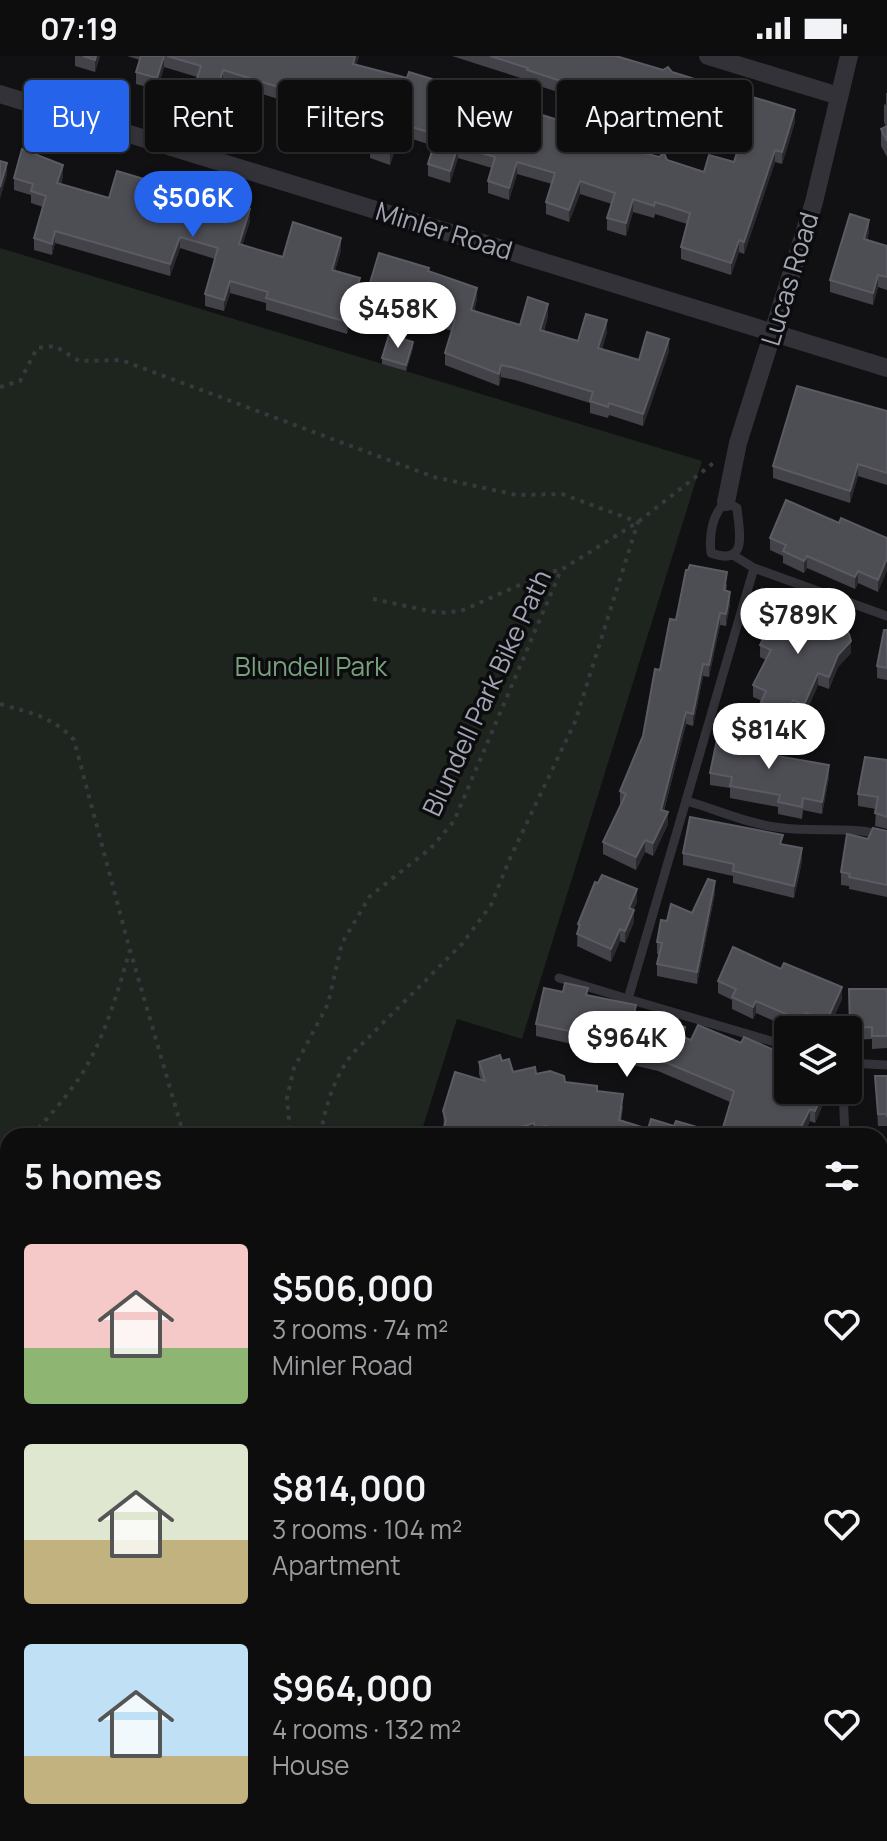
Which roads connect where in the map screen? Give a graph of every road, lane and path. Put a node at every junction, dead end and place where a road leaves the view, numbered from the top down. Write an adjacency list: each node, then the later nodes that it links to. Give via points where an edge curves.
1 (708, 56): 4 (street)
2 (849, 56): 4 (street, Lucas Road)
3 (0, 94): 5 (street, Minler Road)
4 (839, 96): 5 (street, Lucas Road, via 814,202)
5 (773, 333): 6 (street, Minler Road); 8 (street, Lucas Road)
6 (887, 368)
7 (0, 387): 10 (path, via 20,381 37,348 55,346 79,361 121,360 434,477 517,495 562,494)
8 (738, 443): 9 (street, Lucas Road); 10 (path, Blundell Park Bike Path)
9 (726, 502): 11 (lane, via 737,508 740,545); 11 (lane, via 718,509 709,538 711,553)
10 (638, 522): 13 (path, Blundell Park Bike Path); 29 (path, via 575,722 491,905 462,944 345,1062 328,1096)
11 (733, 555): 12 (lane)
12 (754, 568): 15 (lane); 17 (lane)
13 (561, 570): 14 (path, via 461,611 439,613); 28 (path, Blundell Park Bike Path, via 454,821 431,848 370,896 342,943 328,1004 294,1068 287,1098)
14 (373, 599)
15 (887, 616)
16 (0, 704): 19 (path, via 43,716 74,740)
17 (687, 801): 18 (lane, via 778,828); 21 (lane)
18 (887, 836)
19 (130, 950): 26 (path, via 108,1021 86,1068); 27 (path)
20 (559, 978): 21 (lane)
21 (628, 999): 22 (lane)
22 (774, 1042)
23 (862, 1064): 24 (lane)
24 (887, 1065)
25 (844, 1104): 30 (lane)
26 (39, 1128)
27 (182, 1128)
28 (290, 1128)
29 (322, 1128)
30 (845, 1128)

